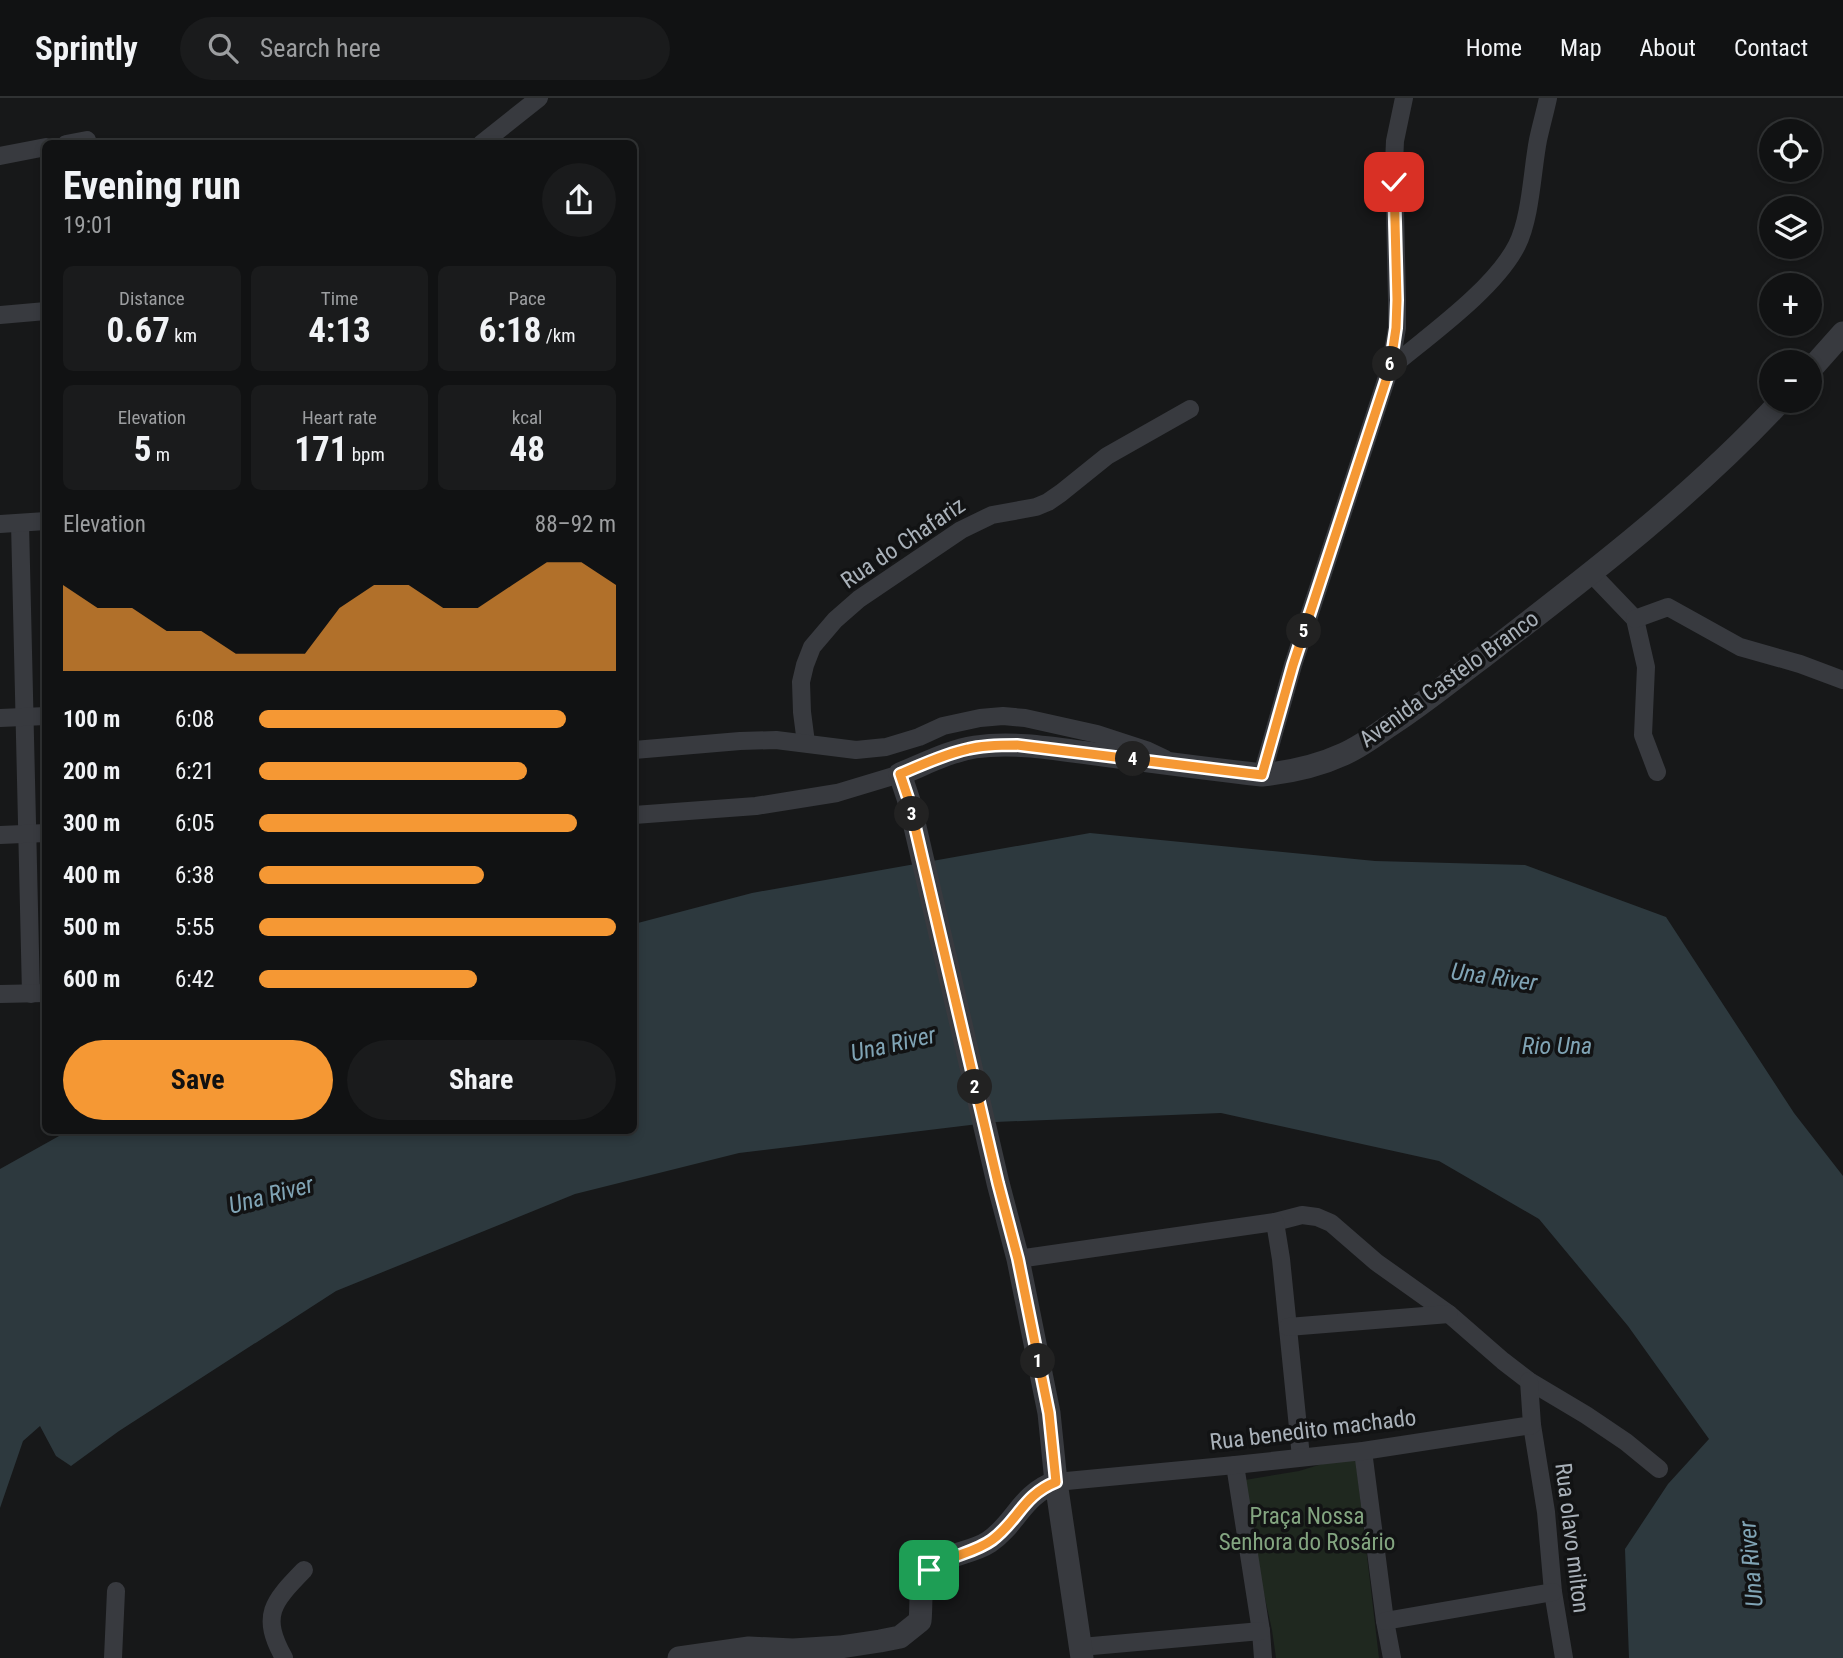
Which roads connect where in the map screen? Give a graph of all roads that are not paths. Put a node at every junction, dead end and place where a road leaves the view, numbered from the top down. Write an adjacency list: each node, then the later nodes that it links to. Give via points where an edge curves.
1 (539, 98): 4 (street)
2 (1404, 98): 11 (street, via 1395,141 1397,300)
3 (1548, 98): 11 (street, via 1517,245 1480,291)
4 (486, 140)
5 (42, 148): 6 (street)
6 (0, 156)
7 (42, 311): 8 (street)
8 (0, 315)
9 (1843, 333): 10 (street)
10 (1822, 357)
11 (1390, 368): 28 (street)
12 (1190, 409): 23 (street, Rua do Chafariz, via 1107,456 1048,502 992,515 961,530 859,599 812,646 805,665 801,682)
13 (1770, 413): 17 (street, Avenida Castelo Branco, via 1650,526)
14 (42, 521): 15 (street)
15 (20, 523): 16 (street); 21 (street)
16 (0, 524)
17 (1591, 573): 18 (street); 28 (street, Avenida Castelo Branco, via 1418,706 1345,754 1289,772)
18 (1634, 619): 19 (street, via 1668,607 1740,647); 26 (street, via 1646,667 1643,735)
19 (1843, 680)
20 (42, 716): 21 (street)
21 (24, 717): 22 (street); 30 (street)
22 (0, 718)
23 (806, 743): 24 (street, via 740,741); 25 (street, via 856,750 886,747 943,726 1003,716 1124,742)
24 (637, 750)
25 (1177, 765): 27 (street, Avenida Castelo Branco, via 1030,746 994,746 952,753); 28 (street, Avenida Castelo Branco)
26 (1657, 772)
27 (900, 774): 29 (street, Avenida Castelo Branco, via 837,793 756,806); 35 (street)
28 (1262, 775)
29 (637, 815)
30 (36, 833): 31 (street); 32 (street)
31 (0, 835)
32 (38, 993): 33 (street)
33 (0, 994)
34 (1275, 1222): 35 (street); 36 (street, via 1302,1215 1331,1223); 37 (street)
35 (1018, 1259): 44 (street, via 1049,1413)
36 (1449, 1314): 37 (street); 38 (street)
37 (1288, 1328): 41 (street)
38 (1529, 1381): 39 (street); 43 (street, via 1626,1442)
39 (1532, 1425): 40 (street, Rua benedito machado); 47 (street, Rua olavo milton)
40 (1363, 1451): 41 (street, Rua benedito machado); 48 (street)
41 (1301, 1457): 42 (street, Rua benedito machado)
42 (1235, 1465): 44 (street, Rua benedito machado); 49 (street)
43 (1659, 1469)
44 (1056, 1482): 50 (street); 53 (street, via 1035,1493 990,1541 929,1570 922,1582 919,1621 900,1637 840,1647 749,1648)
45 (304, 1570): 52 (street, via 283,1591 271,1618 275,1642)
46 (116, 1591): 51 (street)
47 (1553, 1592): 48 (street); 56 (street, Rua olavo milton)
48 (1385, 1621): 55 (street)
49 (1261, 1631): 50 (street); 54 (street)
50 (1082, 1653)
51 (113, 1658)
52 (284, 1658)
53 (679, 1658)
54 (1264, 1658)
55 (1392, 1658)
56 (1564, 1658)

